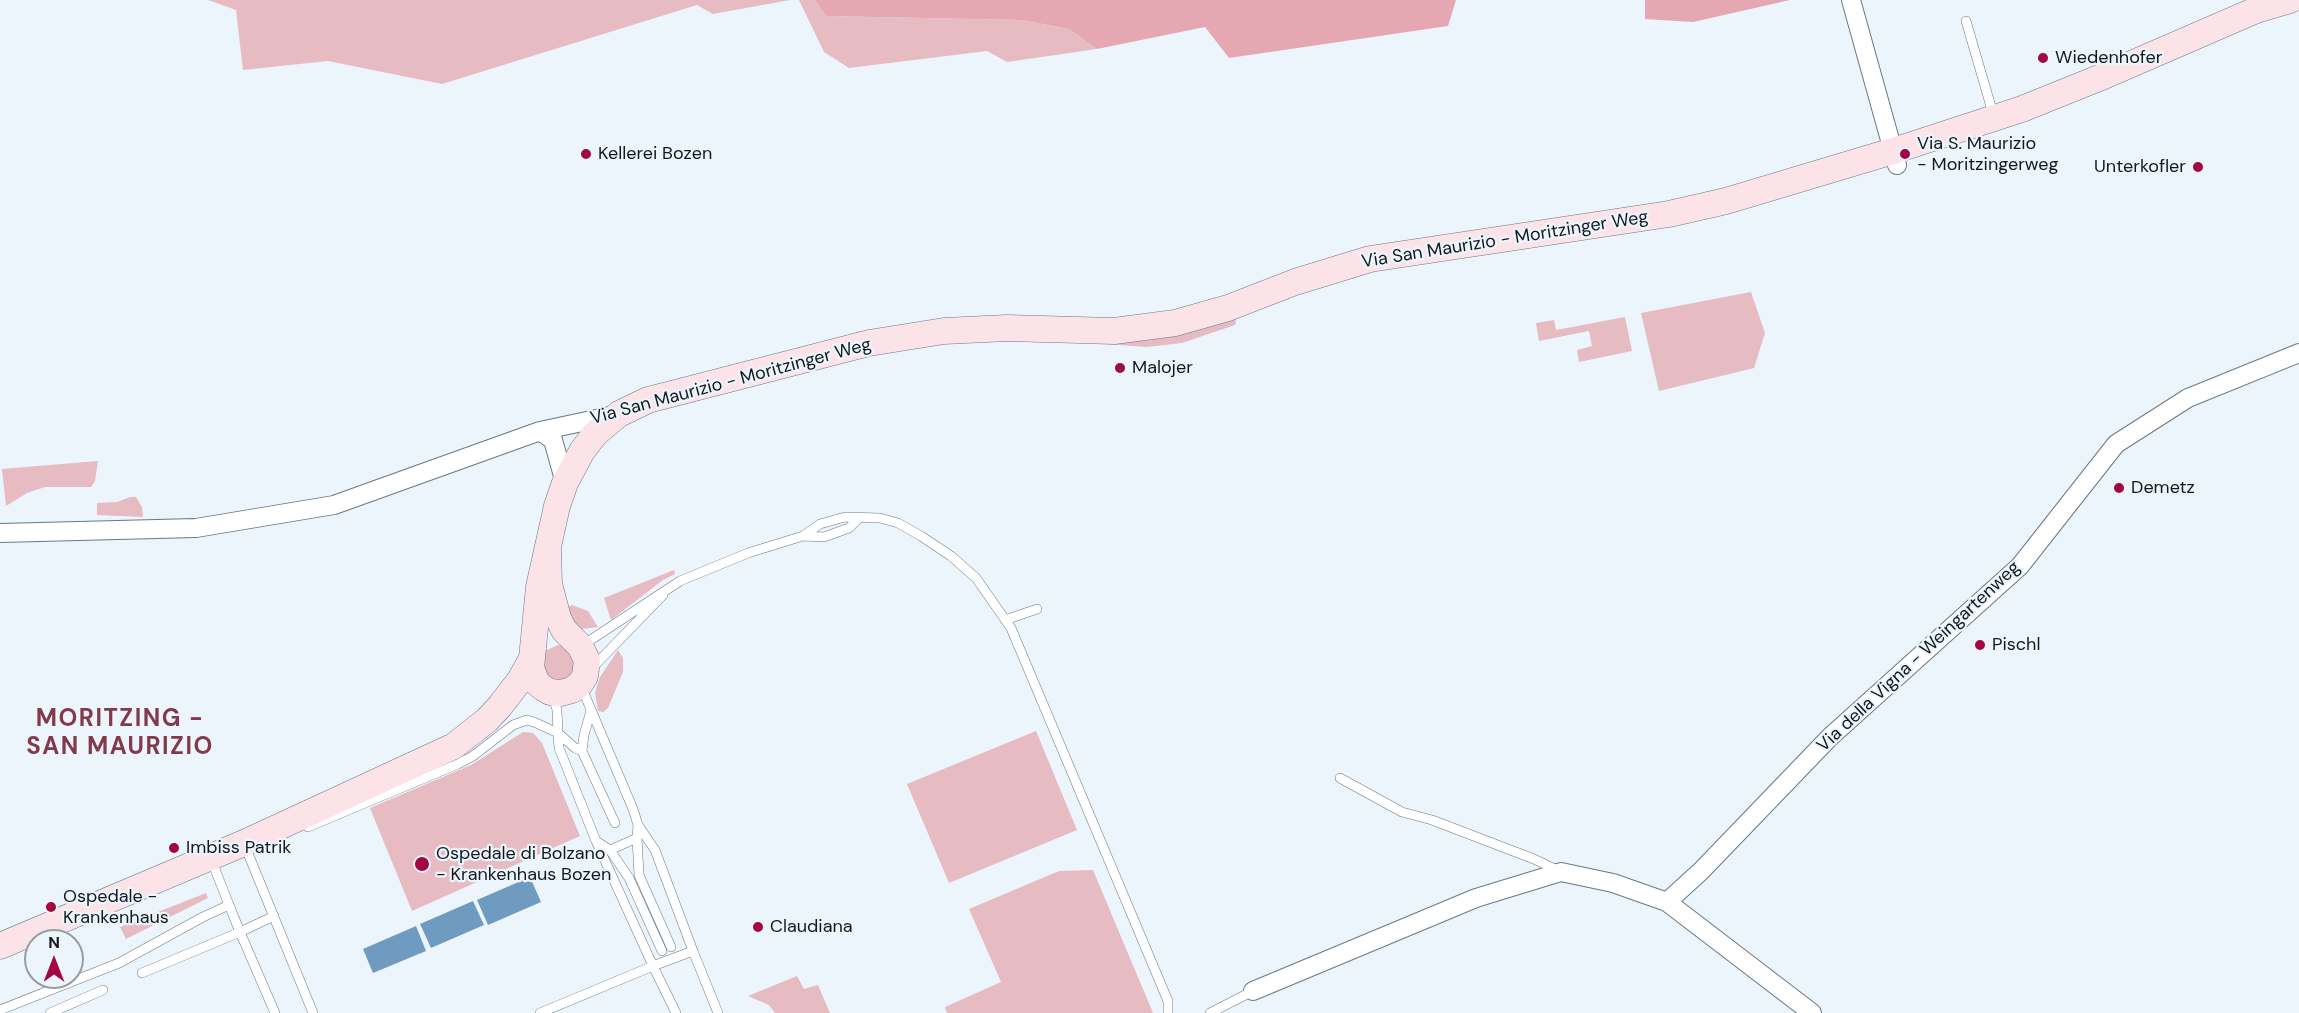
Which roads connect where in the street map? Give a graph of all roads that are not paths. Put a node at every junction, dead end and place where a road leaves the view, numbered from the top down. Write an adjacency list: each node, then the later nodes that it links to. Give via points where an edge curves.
1 (1851, 0): 5 (street)
2 (2290, 0): 4 (main road, Via San Maurizio - Moritzinger Weg, via 2256,10)
3 (1966, 21): 4 (lane)
4 (1995, 119): 5 (main road, Via San Maurizio - Moritzinger Weg)
5 (1895, 158): 7 (main road, Via San Maurizio - Moritzinger Weg, via 1670,214 1370,259 1175,323 1114,331 945,331 869,343 648,400)
6 (2299, 353): 31 (street, Via della Vigna - Weingartenweg, via 2188,398 2116,444 2020,566 1830,737 1701,872)
7 (619, 414): 8 (street, Via San Maurizio - Moritzinger Weg); 9 (main road, via 595,434)
8 (540, 431): 9 (street, via 554,440); 10 (street, Via San Maurizio - Moritzinger Weg, via 334,505 196,528)
9 (565, 483): 11 (main road)
10 (0, 533)
11 (548, 547): 15 (main road, via 551,595 564,630); 16 (main road)
12 (668, 589): 14 (lane, via 748,553 802,536 820,525 845,517 880,518 898,523 936,546 976,578); 15 (lane); 17 (lane)
13 (1037, 609): 14 (lane)
14 (1005, 620): 48 (lane, via 1075,776 1168,1001)
15 (577, 644): 16 (main road, via 566,638 547,639); 17 (main road, via 587,660)
16 (531, 658): 18 (main road, via 537,683); 26 (main road, via 500,706 454,747)
17 (585, 687): 18 (main road); 20 (lane, via 591,714); 23 (lane)
18 (551, 692): 19 (lane); 26 (main road, via 530,700 451,757)
19 (558, 733): 20 (lane); 24 (lane, via 534,722 520,722 458,764); 27 (lane, via 558,748)
20 (582, 751): 22 (lane)
21 (1340, 778): 30 (lane, via 1402,812 1432,819)
22 (615, 823)
23 (638, 825): 25 (lane); 36 (lane, via 655,850)
24 (295, 832)
25 (637, 838): 28 (lane); 28 (lane, via 639,875 666,949)
26 (260, 841): 29 (main road); 33 (lane)
27 (596, 841): 28 (lane); 37 (lane)
28 (610, 850)
29 (210, 857): 32 (lane); 35 (main road)
30 (1561, 872): 31 (street); 40 (street, via 1476,898)
31 (1667, 902): 50 (street)
32 (229, 905): 34 (lane); 41 (lane, via 119,963)
33 (274, 916): 34 (lane); 44 (lane)
34 (240, 932): 38 (lane); 43 (lane)
35 (0, 946)
36 (693, 951): 37 (lane); 47 (lane)
37 (654, 966): 45 (lane); 46 (lane)
38 (142, 974)
39 (103, 990): 42 (lane)
40 (1253, 991): 49 (lane)
41 (0, 1010)
42 (50, 1013)
43 (275, 1013)
44 (314, 1013)
45 (540, 1013)
46 (676, 1013)
47 (718, 1013)
48 (1168, 1013)
49 (1210, 1013)
50 (1812, 1013)

